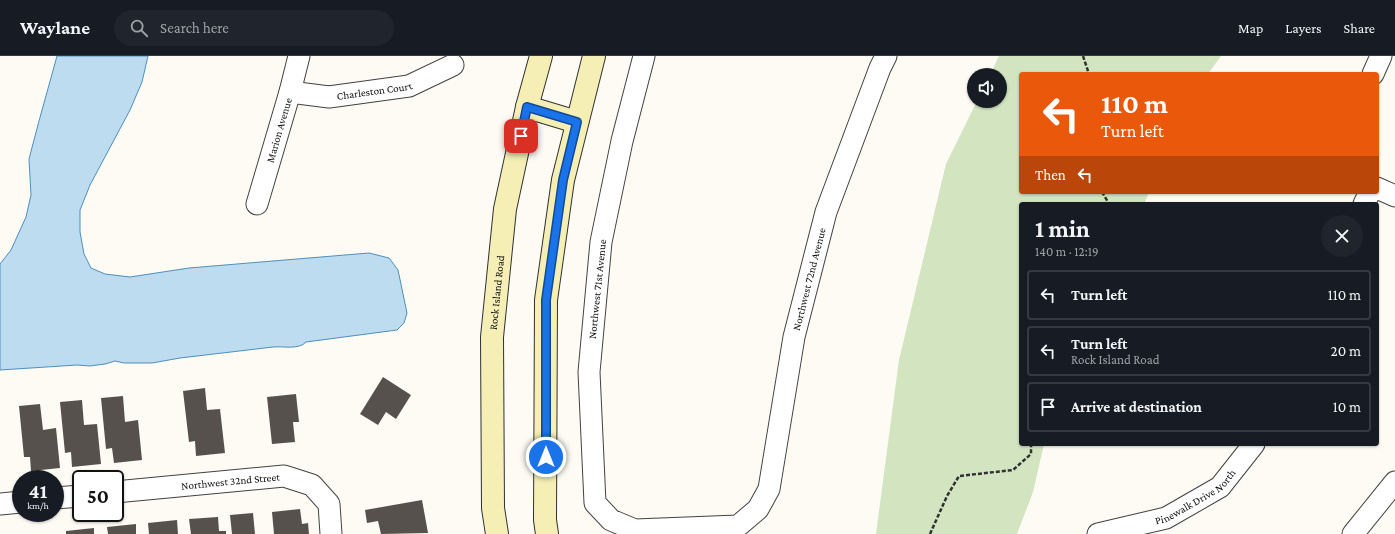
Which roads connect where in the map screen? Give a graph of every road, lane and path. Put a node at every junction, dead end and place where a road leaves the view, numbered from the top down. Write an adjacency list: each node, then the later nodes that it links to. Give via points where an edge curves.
1 (299, 56): 11 (street, Marion Avenue)
2 (541, 56): 12 (main road, Rock Island Road)
3 (594, 56): 13 (main road)
4 (644, 56): 23 (street, Northwest 71st Avenue, via 622,141 601,242 590,372 594,503 611,520 635,530 738,526)
5 (886, 56): 23 (street, Northwest 72nd Avenue, via 826,212 794,337 769,489)
6 (1083, 56): 9 (path)
7 (1381, 56): 10 (street)
8 (453, 65): 11 (street, Charleston Court, via 409,86 329,97)
9 (1088, 72)
10 (1374, 72)
11 (290, 92): 16 (street, Marion Avenue)
12 (527, 107): 13 (main road); 25 (main road, Rock Island Road, via 505,209 492,337 493,508)
13 (577, 122): 26 (main road, via 563,180 546,300)
14 (1379, 189): 15 (street)
15 (1395, 196)
16 (257, 204)
17 (1032, 446): 27 (path, via 1031,454 1013,470 959,476)
18 (1252, 446): 28 (street, Pinewalk Drive North, via 1220,487 1166,518)
19 (1395, 482): 29 (street)
20 (124, 491): 24 (street, Northwest 32nd Street, via 284,476 312,485 329,504)
21 (12, 503): 22 (street)
22 (0, 504)
23 (758, 509)
24 (331, 534)
25 (497, 534)
26 (547, 534)
27 (930, 534)
28 (1098, 534)
29 (1353, 534)

